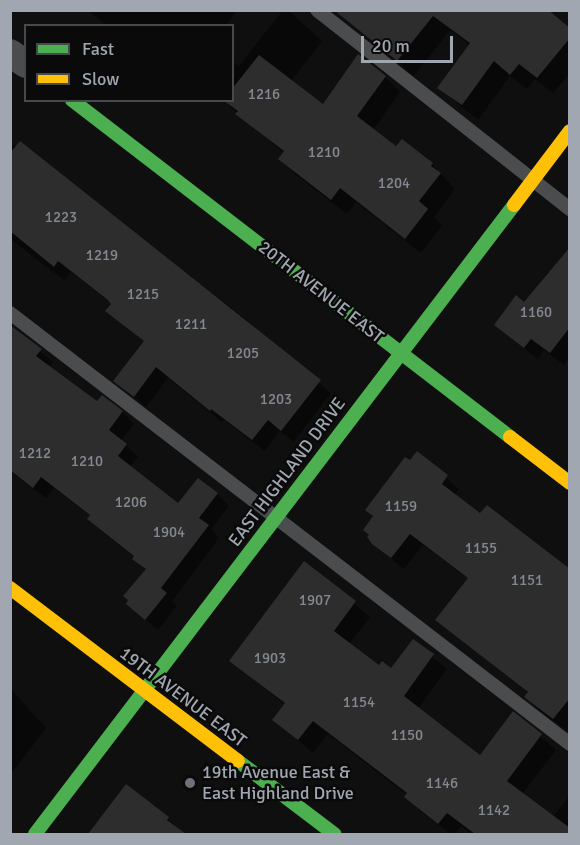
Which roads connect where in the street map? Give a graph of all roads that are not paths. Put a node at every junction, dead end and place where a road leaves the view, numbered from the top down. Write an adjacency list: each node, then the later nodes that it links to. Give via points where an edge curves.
1 (317, 10): 6 (lane)
2 (10, 53): 3 (street)
3 (24, 63)
4 (75, 102): 9 (street, 20TH AVENUE EAST)
5 (570, 131): 6 (street, EAST HIGHLAND DRIVE)
6 (532, 180): 7 (lane); 9 (street, EAST HIGHLAND DRIVE)
7 (570, 209)
8 (10, 312): 11 (lane)
9 (399, 353): 10 (street, 20TH AVENUE EAST); 11 (street, EAST HIGHLAND DRIVE)
10 (570, 483)
11 (276, 517): 13 (street, EAST HIGHLAND DRIVE); 14 (lane)
12 (10, 588): 13 (street, 19TH AVENUE EAST)
13 (144, 690): 15 (street, EAST HIGHLAND DRIVE); 16 (street, 19TH AVENUE EAST)
14 (570, 744)
15 (35, 834)
16 (334, 834)

